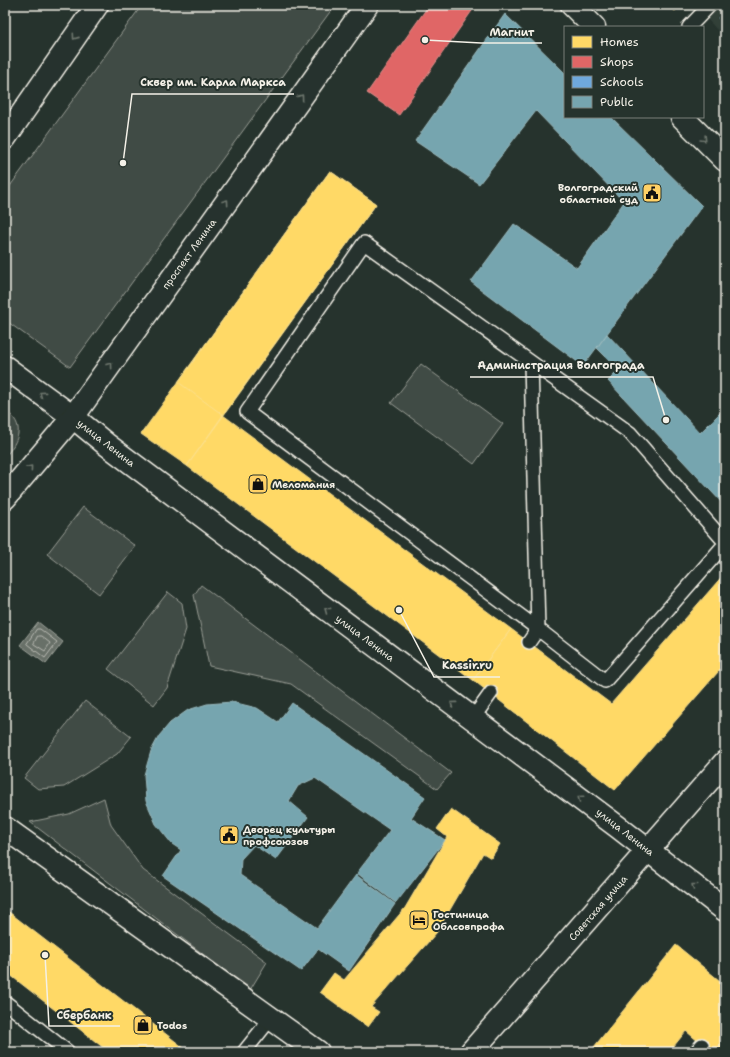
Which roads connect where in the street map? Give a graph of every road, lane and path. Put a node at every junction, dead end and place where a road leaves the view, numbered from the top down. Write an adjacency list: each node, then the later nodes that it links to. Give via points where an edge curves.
1 (97, 5): 8 (street, one-way to 8)
2 (367, 5): 12 (street, проспект Ленина, one-way to 2)
3 (572, 5): 5 (street)
4 (710, 5): 6 (lane)
5 (593, 26)
6 (690, 26)
7 (683, 118): 9 (street, one-way to 9)
8 (5, 138)
9 (725, 160)
10 (531, 363): 14 (lane, via 630,433); 15 (lane); 15 (lane, via 364,243 248,412)
11 (5, 367): 12 (street, улица Ленина, one-way to 11)
12 (73, 417): 13 (street, проспект Ленина, one-way to 12); 18 (street, улица Ленина, one-way to 12)
13 (5, 498)
14 (725, 543): 15 (lane, via 605,681)
15 (538, 629): 16 (lane)
16 (529, 642)
17 (491, 693): 18 (lane)
18 (473, 718): 21 (street, улица Ленина, one-way to 18)
19 (725, 762): 21 (street, Советская улица)
20 (5, 828): 24 (street)
21 (649, 851): 22 (street, улица Ленина, one-way to 21); 28 (street, Советская улица)
22 (725, 910)
23 (5, 1002): 25 (lane)
24 (271, 1018): 26 (lane); 27 (street)
25 (68, 1052)
26 (244, 1052)
27 (318, 1052)
28 (471, 1052)

